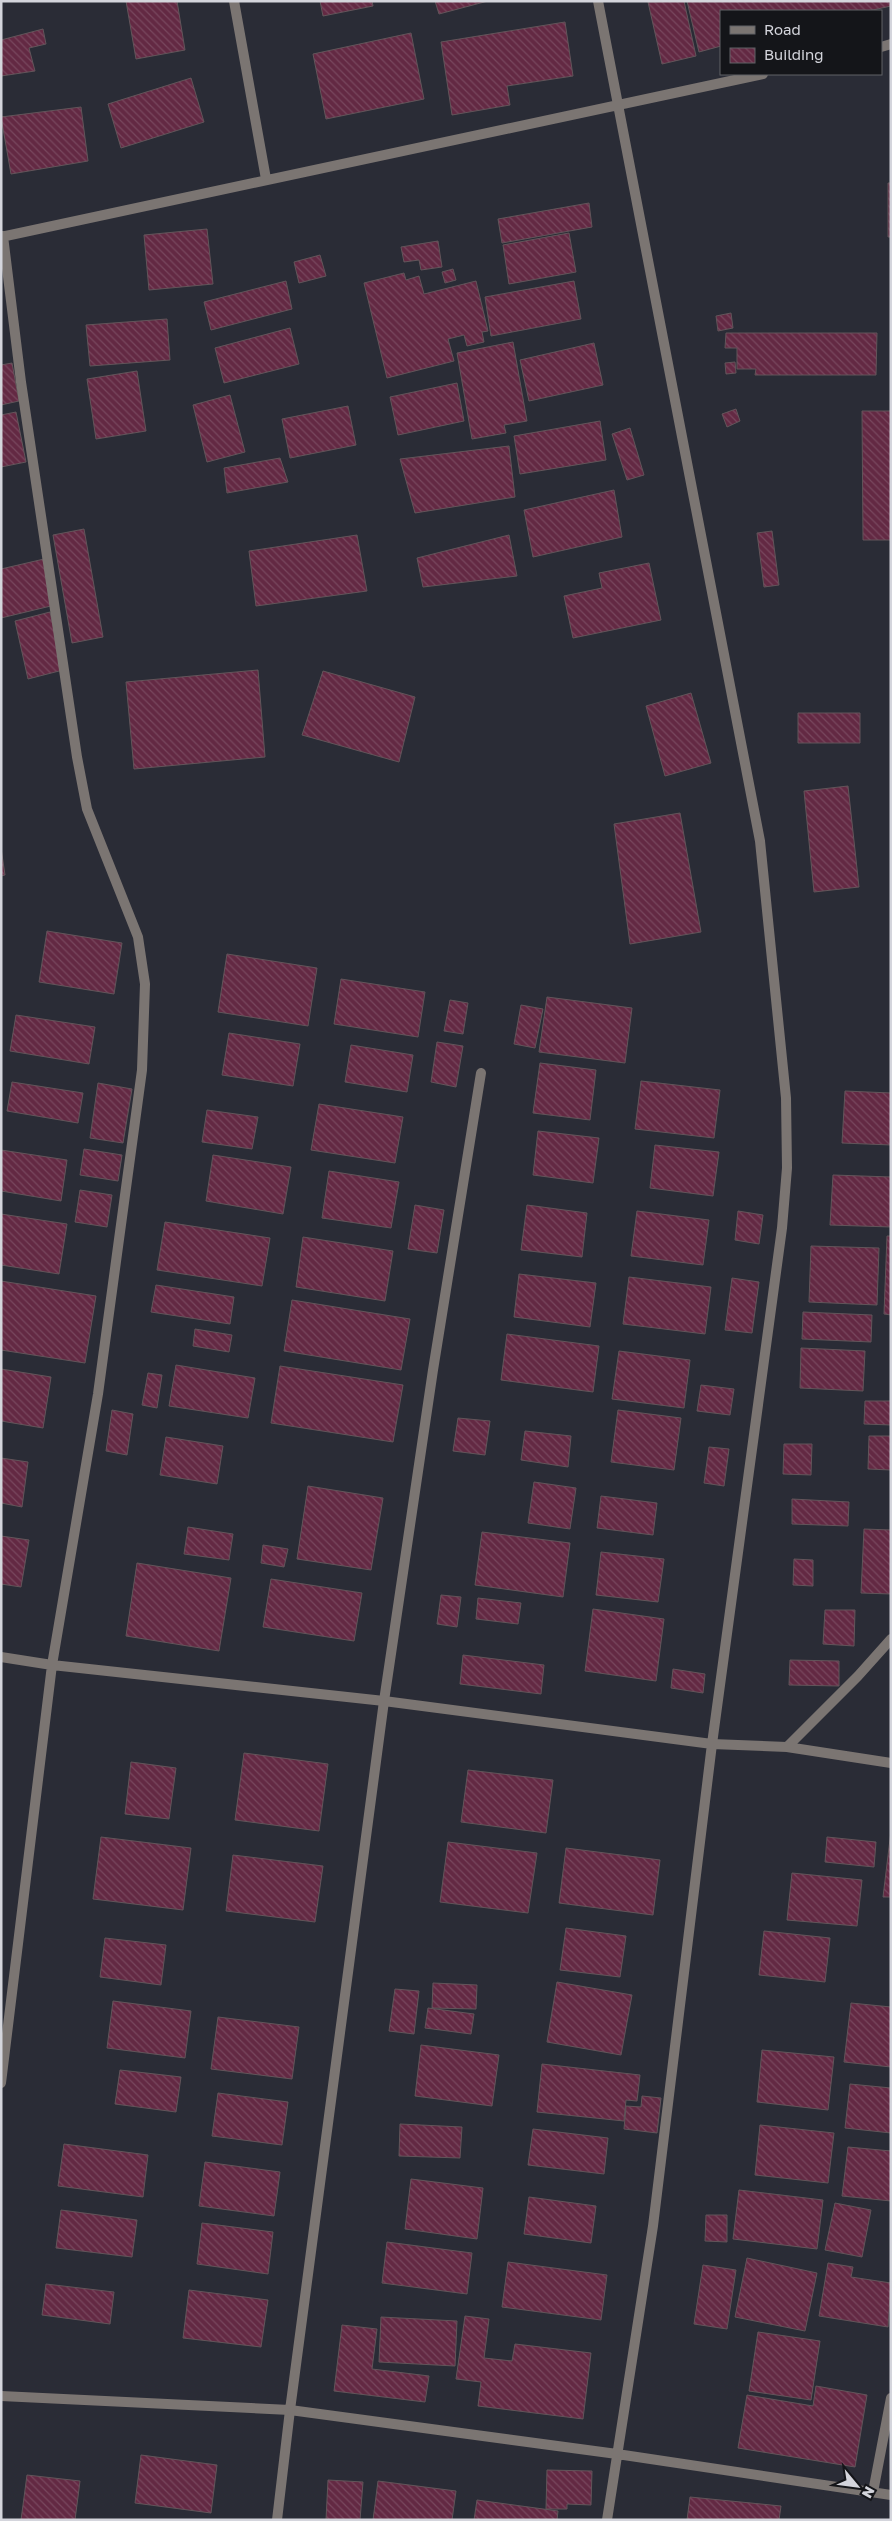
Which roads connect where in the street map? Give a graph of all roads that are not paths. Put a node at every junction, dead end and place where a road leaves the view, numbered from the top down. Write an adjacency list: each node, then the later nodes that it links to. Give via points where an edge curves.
1 (234, 1): 5 (street)
2 (598, 1): 4 (street)
3 (758, 75): 4 (street)
4 (618, 105): 5 (street); 12 (street, via 760,841 786,1098 787,1168 782,1228)
5 (266, 179): 6 (street)
6 (2, 236): 10 (street, via 77,757 87,809 138,937 145,984 142,1070 101,1374)
7 (481, 1073): 11 (street)
8 (891, 1639): 13 (street)
9 (1, 1657): 10 (street)
10 (52, 1665): 11 (street); 15 (street)
11 (384, 1701): 12 (street); 18 (street)
12 (712, 1744): 13 (street); 19 (street, via 653,2226)
13 (787, 1747): 14 (street)
14 (891, 1763)
15 (1, 2083)
16 (1, 2396): 18 (street)
17 (891, 2398): 20 (street)
18 (290, 2410): 19 (street); 22 (street)
19 (617, 2454): 20 (street); 23 (street)
20 (873, 2492): 21 (street)
21 (891, 2495)
22 (277, 2520)
23 (607, 2520)

